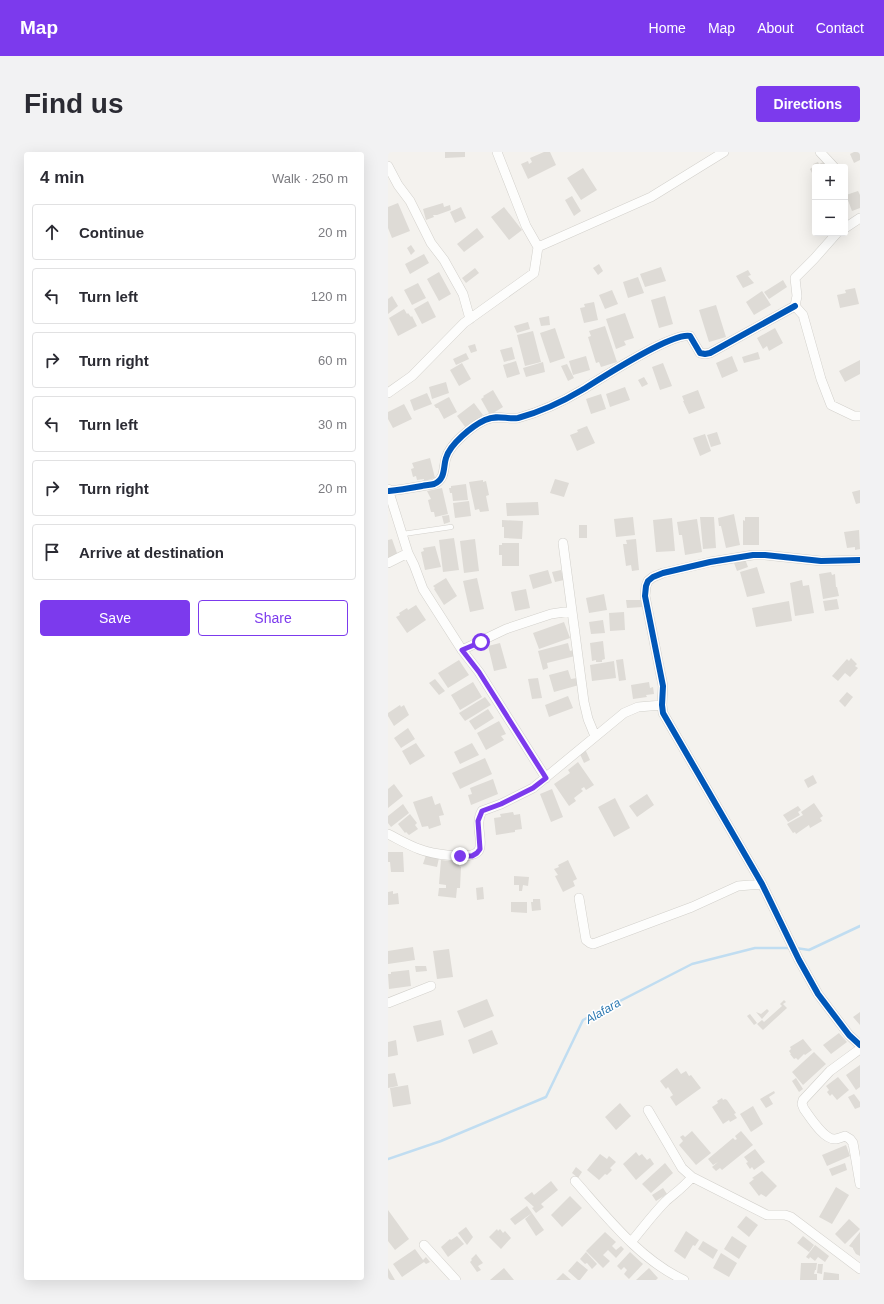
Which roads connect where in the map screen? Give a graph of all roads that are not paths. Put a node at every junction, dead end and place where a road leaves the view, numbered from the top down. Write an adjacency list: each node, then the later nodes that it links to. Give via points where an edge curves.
1 (497, 152): 9 (street, via 526,226)
2 (724, 152): 9 (street, via 651,197)
3 (820, 152): 4 (street)
4 (831, 164)
5 (388, 166): 11 (street, via 463,294)
6 (860, 218): 7 (street)
7 (848, 226)
8 (834, 236): 10 (street, via 795,278)
9 (538, 247): 11 (street, via 534,273)
10 (795, 306): 13 (street, via 803,315 831,405 854,416); 14 (street, via 710,353 700,353 690,336 684,336 625,363 545,409 516,418 498,416 485,420 456,443 446,458 442,476 434,484)
11 (470, 319): 12 (street, via 412,376)
12 (388, 393)
13 (860, 416)
14 (388, 490): 16 (street)
15 (451, 527): 16 (lane)
16 (403, 534): 18 (street)
17 (563, 543): 21 (street)
18 (408, 553): 20 (street); 22 (street, via 423,589)
19 (860, 560): 23 (street, via 821,561 753,555 710,562 653,577 648,581 645,596 663,686)
20 (388, 563)
21 (571, 611): 22 (street, via 550,614 506,629); 24 (street, via 584,702)
22 (462, 650): 25 (street, via 479,672)
23 (662, 705): 24 (street, via 638,708 624,713); 27 (street, via 663,713)
24 (595, 736): 25 (street)
25 (546, 778): 26 (street, via 533,788 482,811 478,821 480,849 472,856 433,853)
26 (388, 834)
27 (762, 884): 28 (street, via 738,886 692,907 593,944 586,940); 31 (street, via 818,994 845,1030)
28 (579, 898)
29 (431, 986): 30 (street)
30 (388, 1003)
31 (860, 1045)
32 (860, 1049): 36 (street, via 830,1071 802,1104 824,1134 835,1139 845,1136 854,1143)
33 (648, 1110): 34 (street, via 682,1168)
34 (692, 1177): 37 (street, via 648,1220); 39 (street, via 767,1215 791,1217)
35 (574, 1181): 37 (street)
36 (860, 1184)
37 (631, 1242): 41 (street, via 671,1274)
38 (424, 1245): 40 (street)
39 (860, 1268)
40 (456, 1280)
41 (684, 1280)

